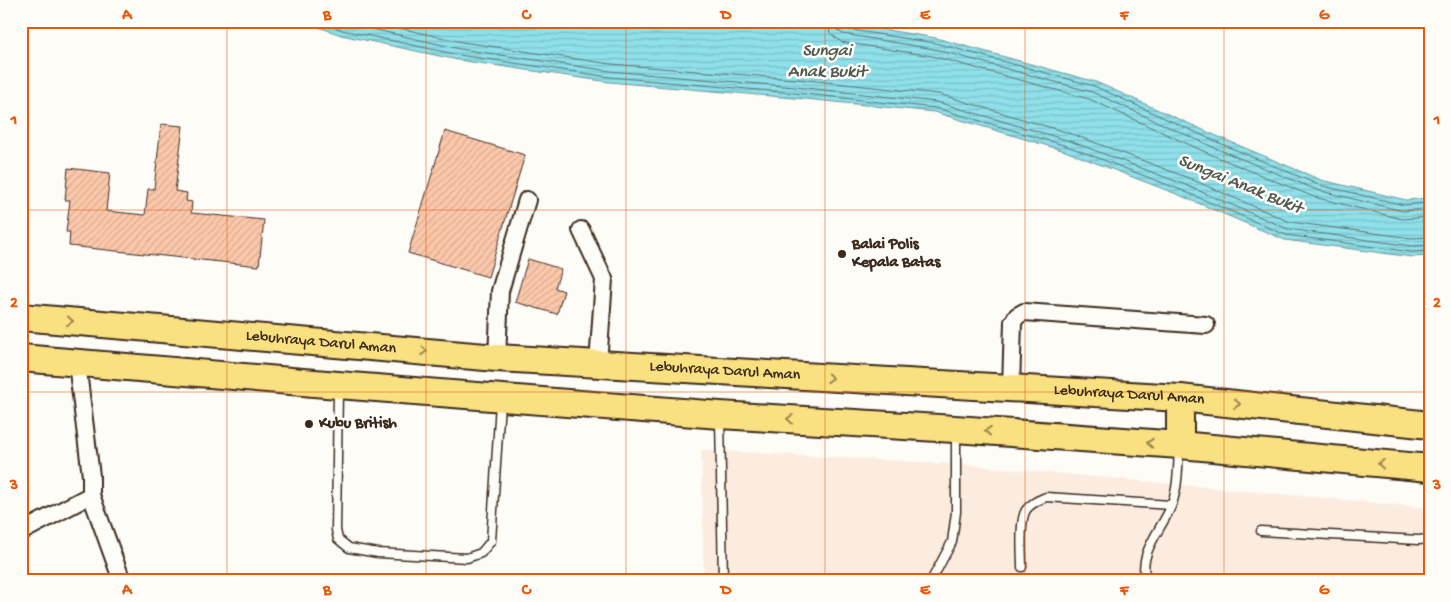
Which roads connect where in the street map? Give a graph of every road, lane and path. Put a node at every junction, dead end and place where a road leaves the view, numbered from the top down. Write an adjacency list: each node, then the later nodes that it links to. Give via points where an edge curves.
1 (527, 200): 6 (street, via 500,291)
2 (581, 230): 8 (street, via 604,279)
3 (21, 317): 6 (highway, Lebuhraya Darul Aman, one-way to 6)
4 (1206, 325): 10 (street, via 1024,312 1013,322)
5 (21, 358): 7 (highway)
6 (497, 358): 8 (highway, Lebuhraya Darul Aman)
7 (77, 363): 9 (highway); 18 (street, via 92,476)
8 (598, 364): 10 (highway, Lebuhraya Darul Aman, one-way to 10)
9 (338, 385): 11 (highway); 11 (lane, via 338,539 349,548 378,552 467,558 481,553 492,541)
10 (1011, 388): 12 (highway, Lebuhraya Darul Aman)
11 (500, 398): 13 (highway)
12 (1180, 398): 14 (highway, Lebuhraya Darul Aman, one-way to 14); 16 (highway)
13 (720, 415): 15 (highway, one-way to 13); 25 (lane)
14 (1430, 425)
15 (955, 429): 16 (highway, one-way to 15); 26 (lane, via 956,512 952,542)
16 (1180, 445): 17 (highway, one-way to 16); 19 (lane)
17 (1430, 468)
18 (90, 495): 21 (street); 24 (street)
19 (1172, 505): 23 (lane, via 1046,497 1036,501 1026,511 1023,524); 27 (lane, via 1152,539 1145,575)
20 (1261, 531): 22 (lane)
21 (21, 532)
22 (1430, 538)
23 (1022, 567)
24 (122, 581)
25 (723, 581)
26 (931, 581)
27 (1148, 581)

